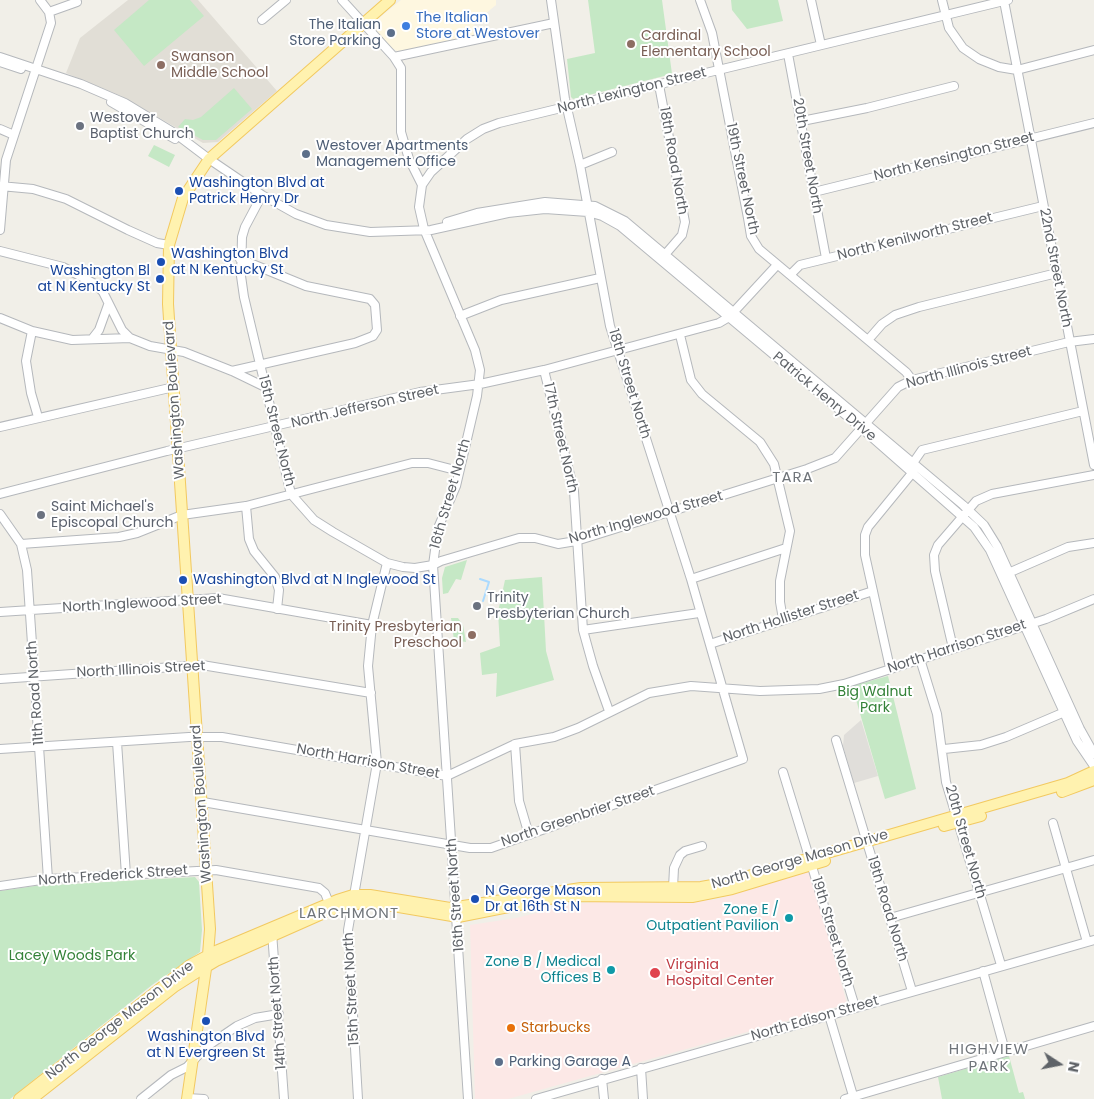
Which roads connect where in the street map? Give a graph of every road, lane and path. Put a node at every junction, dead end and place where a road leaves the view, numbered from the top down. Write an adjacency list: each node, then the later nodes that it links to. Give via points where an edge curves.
1 (40, 0): 11 (street)
2 (286, 0): 13 (street)
3 (342, 0): 14 (street)
4 (390, 0): 14 (main road, Washington Boulevard)
5 (551, 0): 15 (street, 18th Street North)
6 (700, 0): 22 (street, 19th Street North)
7 (811, 0): 16 (street)
8 (942, 0): 12 (street)
9 (1006, 1): 12 (street, North Lexington Street); 23 (street, 22nd Street North)
10 (77, 2): 11 (street)
11 (49, 12): 24 (street, via 50,23)
12 (945, 15): 16 (street, North Lexington Street); 23 (street, via 955,38 970,54 999,67)
13 (262, 20)
14 (364, 23): 20 (street); 34 (main road, Washington Boulevard)
15 (554, 23): 20 (street); 27 (street, 18th Street North)
16 (821, 45): 18 (street, North Lexington Street)
17 (1094, 50): 23 (street)
18 (788, 54): 22 (street, North Lexington Street); 28 (street, 20th Street North)
19 (0, 57): 24 (street, Patrick Henry Drive)
20 (394, 57): 36 (street, via 401,68 401,132 409,159)
21 (0, 62): 24 (street, Patrick Henry Drive)
22 (720, 70): 25 (street, North Lexington Street); 49 (street, 19th Street North, via 752,236 759,249)
23 (1018, 70): 32 (street, 22nd Street North)
24 (35, 71): 31 (street); 34 (street, Patrick Henry Drive, via 82,84 124,103 176,134)
25 (659, 85): 27 (street, North Lexington Street); 46 (street, 18th Road North, via 685,222 682,235)
26 (954, 86): 28 (street)
27 (567, 107): 35 (street, 18th Street North); 36 (street, North Lexington Street, via 483,129 452,151)
28 (802, 120): 38 (street, 20th Street North)
29 (1094, 123): 32 (street, North Kensington Street)
30 (0, 130): 31 (street)
31 (14, 135): 37 (street)
32 (1030, 138): 38 (street, North Kensington Street); 40 (street, 22nd Street North)
33 (612, 152): 35 (street)
34 (209, 159): 39 (street, Patrick Henry Drive); 44 (main road, Washington Boulevard, via 183,198)
35 (580, 164): 41 (street, 18th Street North)
36 (422, 185): 42 (street, 16th Street North, via 419,207)
37 (2, 186): 43 (street); 44 (street, via 32,189 66,199 156,243)
38 (814, 192): 47 (street, 20th Street North)
39 (262, 195): 42 (street, Patrick Henry Drive, via 296,214 342,229 381,233); 48 (street, 15th Street North, via 245,227)
40 (1043, 206): 47 (street, North Kenilworth Street); 50 (street, 22nd Street North)
41 (587, 208): 42 (street, Patrick Henry Drive, via 526,210); 46 (street, Patrick Henry Drive, via 620,226); 52 (street, 18th Street North)
42 (424, 229): 55 (street, 16th Street North)
43 (0, 230)
44 (169, 245): 64 (main road, Washington Boulevard, via 167,275)
45 (0, 251): 53 (street, via 62,267 95,284 103,292)
46 (663, 257): 54 (street, Patrick Henry Drive)
47 (826, 258): 51 (street, North Kenilworth Street, via 800,266)
48 (240, 260): 66 (street, 15th Street North, via 244,297); 66 (street, via 306,286 370,299 377,313 377,330 373,336)
49 (777, 265): 51 (street, 19th Street North); 54 (street)
50 (1058, 273): 62 (street, via 919,306 895,315); 63 (street, 22nd Street North)
51 (790, 275): 62 (street, 19th Street North)
52 (600, 278): 55 (street, via 501,300); 65 (street, 18th Street North)
53 (108, 305): 59 (street); 60 (street, via 99,330)
54 (731, 315): 58 (street, North Jefferson Street, via 720,323); 75 (street, Patrick Henry Drive)
55 (460, 316): 70 (street, 16th Street North, via 478,359)
56 (0, 318): 57 (street)
57 (32, 331): 60 (street, via 78,341); 74 (street, via 26,361)
58 (680, 334): 65 (street, North Jefferson Street); 84 (street, via 691,380 702,394 760,442 770,455)
59 (130, 338): 60 (street); 64 (street)
60 (92, 339)
61 (1094, 339): 63 (street, North Illinois Street)
62 (868, 340): 69 (street, 19th Street North)
63 (1069, 342): 69 (street, North Illinois Street); 73 (street, 22nd Street North)
64 (172, 350): 68 (street); 71 (main road, Washington Boulevard)
65 (619, 350): 67 (street, North Jefferson Street); 88 (street, 18th Street North)
66 (260, 366): 68 (street); 72 (street, 15th Street North)
67 (544, 370): 70 (street, North Jefferson Street); 92 (street, 17th Street North, via 574,491)
68 (232, 371): 72 (street)
69 (912, 380): 75 (street, North Illinois Street, via 898,387)
70 (480, 384): 77 (street, North Jefferson Street, via 420,392); 81 (street, 16th Street North)
71 (174, 387): 74 (street); 78 (main road, Washington Boulevard)
72 (265, 387): 77 (street, 15th Street North)
73 (1083, 410): 79 (street, via 928,447); 80 (street, 22nd Street North)
74 (38, 417): 76 (street)
75 (863, 426): 79 (street, Patrick Henry Drive); 82 (street, Patrick Henry Drive); 84 (street, North Inglewood Street, via 835,458)
76 (0, 427)
77 (276, 427): 78 (street, North Jefferson Street); 86 (street, 15th Street North)
78 (178, 449): 85 (street, North Jefferson Street); 91 (main road, Washington Boulevard)
79 (913, 463): 82 (street); 89 (street, Patrick Henry Drive)
80 (1094, 465)
81 (459, 471): 86 (street, via 428,463 412,463); 97 (street, 16th Street North, via 438,528)
82 (913, 472): 89 (street, Patrick Henry Drive); 100 (street, via 864,535)
83 (1094, 475): 89 (street, via 992,494 976,501)
84 (778, 478): 88 (street, North Inglewood Street); 95 (street, via 790,530)
85 (0, 494)
86 (292, 494): 87 (street); 96 (street, 15th Street North, via 314,520)
87 (246, 506): 91 (street); 103 (street, via 249,539 279,590)
88 (670, 513): 92 (street, North Inglewood Street); 99 (street, 18th Street North)
89 (966, 513): 98 (street, Patrick Henry Drive); 112 (street, via 938,545 934,555)
90 (0, 514): 94 (street, 11th Road North)
91 (182, 515): 94 (street, via 119,537); 102 (main road, Washington Boulevard)
92 (576, 541): 97 (street, North Inglewood Street, via 558,544 519,538); 110 (street, 17th Street North)
93 (1094, 543): 98 (street, via 1068,547)
94 (21, 544): 104 (street, 11th Road North)
95 (786, 548): 99 (street); 107 (street, via 780,581)
96 (387, 563): 97 (street, North Inglewood Street, via 416,568); 109 (street, 15th Street North)
97 (433, 565): 135 (street, 16th Street North)
98 (1006, 574): 108 (street, Patrick Henry Drive)
99 (691, 579): 106 (street, 18th Street North)
100 (873, 591): 107 (street, North Hollister Street); 115 (street)
101 (1094, 599): 108 (street, North Harrison Street)
102 (188, 600): 103 (street, North Inglewood Street, via 218,598); 104 (street, North Inglewood Street); 114 (main road, Washington Boulevard)
103 (277, 609): 109 (street, North Inglewood Street)
104 (30, 610): 105 (street, North Inglewood Street); 116 (street, 11th Road North)
105 (0, 612)
106 (699, 613): 110 (street); 111 (street, 18th Street North)
107 (783, 619): 111 (street, North Hollister Street)
108 (1028, 624): 112 (street, North Harrison Street); 121 (street, Patrick Henry Drive)
109 (372, 625): 119 (street, 15th Street North, via 368,666)
110 (583, 630): 120 (street, 17th Street North)
111 (710, 644): 118 (street, 18th Street North)
112 (953, 648): 113 (street, North Harrison Street)
113 (920, 659): 115 (street, North Harrison Street); 128 (street, 20th Street North)
114 (193, 666): 116 (street, North Illinois Street); 119 (street, North Illinois Street, via 226,668); 122 (main road, Washington Boulevard)
115 (890, 668): 118 (street, North Harrison Street, via 818,689 760,691)
116 (34, 677): 117 (street, North Illinois Street); 126 (street, 11th Road North)
117 (0, 680)
118 (723, 687): 120 (street, North Harrison Street, via 691,686 648,693); 130 (street, 18th Street North)
119 (371, 693): 131 (street, 15th Street North)
120 (609, 711): 125 (street, North Harrison Street, via 554,737)
121 (1067, 711): 128 (street, via 1035,727 982,745); 129 (street, Patrick Henry Drive); 132 (street, Patrick Henry Drive, via 1081,748)
122 (198, 737): 124 (street, North Harrison Street); 131 (street, North Harrison Street, via 222,737); 137 (main road, Washington Boulevard)
123 (836, 740): 143 (street, 19th Road North)
124 (117, 742): 126 (street, North Harrison Street); 149 (street)
125 (515, 744): 135 (street, North Harrison Street); 141 (street, via 519,801)
126 (39, 746): 127 (street, North Harrison Street); 150 (street, 11th Road North)
127 (0, 749)
128 (944, 749): 138 (street, 20th Street North, via 946,782)
129 (1094, 754)
130 (743, 759): 141 (street, North Greenbrier Street)
131 (377, 763): 135 (street, North Harrison Street); 140 (street, 15th Street North)
132 (1094, 766)
133 (1094, 771): 138 (main road, North George Mason Drive, via 1068,783)
134 (783, 772): 146 (street, 19th Street North)
135 (447, 776): 142 (street, 16th Street North)
136 (1094, 780): 138 (main road, North George Mason Drive)
137 (203, 802): 140 (street, North Greenbrier Street); 148 (main road, Washington Boulevard)
138 (958, 818): 143 (main road, North George Mason Drive); 153 (street, 20th Street North)
139 (1053, 822): 147 (street)
140 (365, 829): 142 (street, North Greenbrier Street); 154 (street, 15th Street North)
141 (528, 835): 142 (street, North Greenbrier Street, via 491,848)
142 (452, 844): 156 (street, 16th Street North)
143 (868, 845): 146 (main road, North George Mason Drive); 157 (street, 19th Road North)
144 (702, 846): 152 (street, via 680,855 674,868)
145 (1094, 860): 147 (street)
146 (810, 861): 152 (main road, North George Mason Drive, via 724,883); 156 (main road, North George Mason Drive, via 709,895 564,896); 166 (street, 19th Street North)
147 (1066, 868): 153 (street); 159 (street)
148 (207, 870): 149 (street, North Frederick Street); 155 (street, North Frederick Street, via 316,887 325,892); 160 (main road, Washington Boulevard)
149 (126, 875): 150 (street, North Frederick Street)
150 (48, 879): 151 (street, North Frederick Street)
151 (0, 886)
152 (673, 888): 156 (main road, North George Mason Drive, via 568,889)
153 (979, 893): 157 (street); 161 (street, 20th Street North)
154 (353, 899): 155 (main road, North George Mason Drive); 156 (main road, North George Mason Drive, via 370,895); 182 (street, 15th Street North, via 348,930)
155 (330, 906): 158 (main road, North George Mason Drive)
156 (458, 912): 183 (street, 16th Street North)
157 (890, 918): 165 (street, 19th Road North)
158 (272, 931): 160 (main road, North George Mason Drive); 162 (main road, North George Mason Drive); 168 (street, 14th Street North)
159 (1091, 941): 161 (street, North Edison Street)
160 (208, 955): 162 (main road, Washington Boulevard); 177 (main road, North George Mason Drive, via 172,978)
161 (1001, 965): 163 (street, North Edison Street)
162 (207, 966): 164 (main road, North George Mason Drive); 167 (main road, Washington Boulevard)
163 (984, 971): 165 (street, North Edison Street); 171 (street)
164 (174, 987): 167 (main road, via 185,983 196,987); 178 (main road, North George Mason Drive)
165 (912, 991): 166 (street, North Edison Street)
166 (856, 1007): 169 (street, North Edison Street)
167 (200, 1008): 172 (main road, Washington Boulevard)
168 (279, 1014): 172 (street, via 255,1018 237,1026 206,1047); 181 (street, 14th Street North)
169 (830, 1015): 173 (street, North Edison Street); 176 (street)
170 (1094, 1026): 171 (street)
171 (1005, 1051): 176 (street)
172 (192, 1063): 175 (main road, Washington Boulevard); 179 (street)
173 (641, 1068): 174 (street, North Edison Street); 186 (street)
174 (602, 1080): 184 (street, North Edison Street); 185 (street)
175 (187, 1098): 180 (street)
176 (854, 1098): 187 (street)
177 (19, 1099)
178 (32, 1099)
179 (141, 1099)
180 (204, 1099)
181 (284, 1099)
182 (358, 1099)
183 (468, 1099)
184 (536, 1099)
185 (604, 1099)
186 (643, 1099)
187 (845, 1099)

